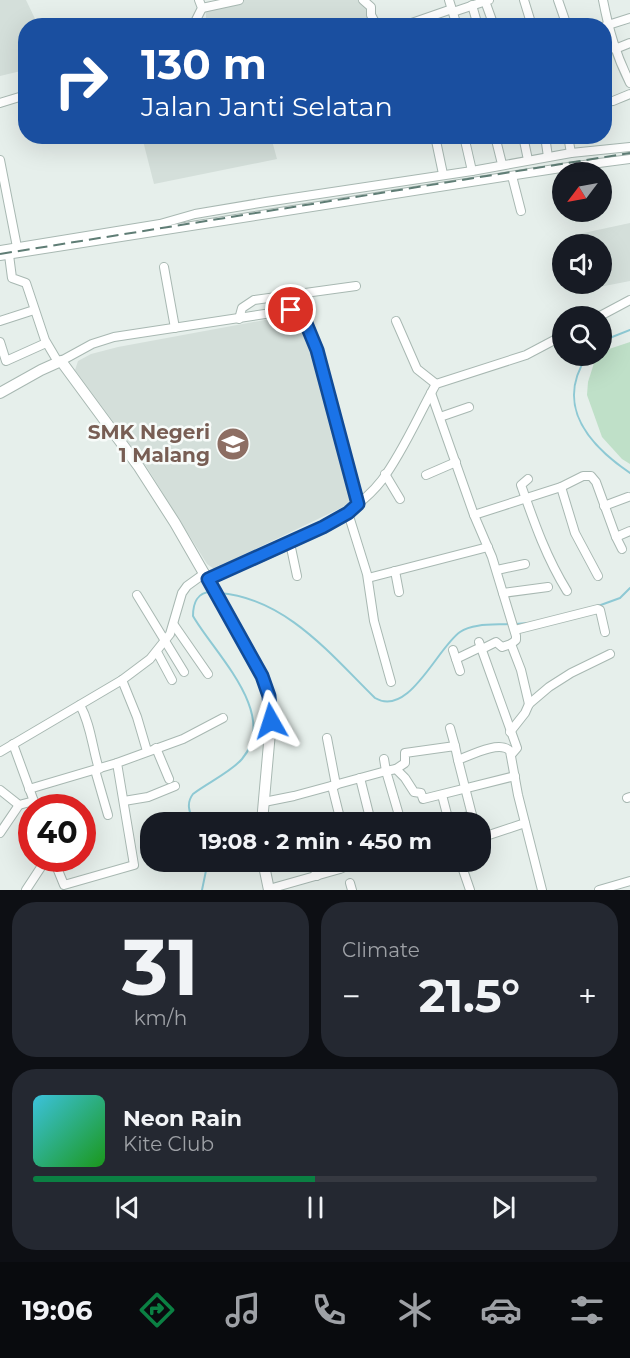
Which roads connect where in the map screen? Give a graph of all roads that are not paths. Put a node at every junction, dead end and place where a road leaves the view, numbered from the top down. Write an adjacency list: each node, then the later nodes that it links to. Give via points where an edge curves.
1 (239, 0): 7 (street)
2 (363, 0): 10 (street, via 371,7)
3 (488, 0): 8 (street); 13 (street)
4 (524, 0): 14 (street)
5 (558, 0): 15 (street)
6 (603, 0): 16 (street)
7 (201, 4)
8 (472, 5): 9 (street); 12 (street)
9 (451, 7): 11 (street)
10 (373, 18)
11 (423, 18)
12 (476, 18)
13 (492, 18)
14 (530, 18)
15 (564, 18)
16 (605, 18)
17 (630, 18): 18 (street)
18 (612, 23)
19 (612, 41): 21 (street)
20 (630, 43): 21 (street)
21 (615, 49): 22 (street)
22 (628, 72): 23 (street)
23 (630, 83)
24 (630, 94): 26 (street)
25 (18, 97): 27 (street)
26 (612, 101)
27 (0, 103)
28 (437, 144): 44 (street)
29 (466, 144): 42 (street)
30 (497, 144): 41 (street)
31 (525, 144): 39 (street)
32 (546, 144): 36 (street)
33 (569, 144): 35 (street)
34 (630, 147): 35 (street)
35 (571, 153): 36 (street)
36 (548, 157): 39 (street)
37 (630, 159): 40 (street)
38 (0, 160): 47 (street)
39 (528, 160): 41 (street)
40 (612, 162)
41 (502, 164): 42 (street)
42 (472, 171): 44 (street)
43 (552, 172): 45 (street)
44 (443, 174): 47 (street)
45 (512, 176): 46 (street); 49 (street)
46 (521, 211)
47 (17, 247): 48 (street)
48 (0, 250)
49 (5, 256): 53 (street, via 12,278 26,283)
50 (164, 267): 58 (street)
51 (356, 286): 55 (street, via 254,300 242,308)
52 (630, 300): 54 (street)
53 (34, 310): 56 (street); 61 (street)
54 (612, 310)
55 (239, 319): 58 (street); 77 (street, via 291,310 303,316 317,350)
56 (0, 321)
57 (396, 321): 64 (street, via 417,369)
58 (175, 328): 63 (street, via 101,340)
59 (552, 341): 64 (street, via 526,355)
60 (0, 342): 62 (street)
61 (46, 343): 62 (street); 63 (street)
62 (3, 362)
63 (60, 362): 65 (street); 92 (street, via 139,467)
64 (436, 384): 66 (street)
65 (0, 393)
66 (431, 393): 68 (street); 70 (street)
67 (469, 407): 68 (street)
68 (440, 417): 69 (street)
69 (456, 462): 71 (street); 80 (street)
70 (385, 474): 76 (street); 77 (street)
71 (426, 475)
72 (528, 479): 75 (street, via 521,484)
73 (561, 487): 75 (street); 78 (street, via 591,476); 90 (street, via 575,533)
74 (628, 497): 78 (street)
75 (526, 498): 80 (street); 94 (street, via 552,566)
76 (400, 499)
77 (358, 504): 79 (street)
78 (604, 506): 82 (street)
79 (348, 513): 83 (street); 91 (street)
80 (474, 515): 84 (street)
81 (630, 531): 82 (street)
82 (616, 537): 85 (street)
83 (290, 543): 89 (street); 92 (street)
84 (488, 547): 87 (street); 88 (street)
85 (622, 549)
86 (525, 564): 87 (street)
87 (497, 570): 96 (street)
88 (395, 571): 91 (street); 95 (street)
89 (297, 576)
90 (598, 576)
91 (368, 578): 111 (street, via 374,621)
92 (208, 579): 98 (street, via 187,585); 138 (street, via 255,661 269,696 271,721)
93 (548, 587): 96 (street)
94 (567, 591)
95 (399, 592)
96 (503, 592): 99 (street)
97 (137, 596): 101 (street)
98 (174, 625): 101 (street); 108 (street)
99 (515, 629): 100 (street, via 598,609); 102 (street, via 516,640)
100 (605, 632)
101 (165, 640): 104 (street); 107 (street)
102 (511, 644): 103 (street); 112 (street)
103 (481, 646): 106 (street, via 455,655); 116 (street)
104 (157, 652): 109 (street); 110 (street)
105 (610, 654): 112 (street, via 571,673)
106 (460, 670)
107 (184, 672)
108 (208, 674)
109 (122, 680): 113 (street); 120 (street)
110 (172, 680)
111 (391, 682)
112 (529, 704): 116 (street)
113 (80, 705): 118 (street); 126 (street, via 90,729)
114 (223, 718): 120 (street)
115 (450, 728): 119 (street)
116 (510, 732): 122 (street, via 517,748)
117 (327, 738): 131 (street)
118 (14, 744): 121 (street); 132 (street)
119 (455, 746): 124 (street); 127 (street, via 405,753 405,763)
120 (151, 750): 125 (street); 137 (street, via 172,783 148,797)
121 (0, 752)
122 (511, 755): 124 (street, via 506,747 499,746); 129 (street)
123 (384, 759): 128 (street)
124 (458, 760): 133 (street)
125 (117, 763): 126 (street); 137 (street)
126 (97, 769): 132 (street); 147 (street)
127 (396, 769): 128 (street); 136 (street, via 423,799)
128 (386, 771): 130 (street); 144 (street)
129 (515, 776): 133 (street); 148 (street)
130 (360, 778): 131 (street); 143 (street)
131 (334, 785): 138 (street); 142 (street)
132 (29, 789): 135 (street)
133 (466, 789): 136 (street); 146 (street)
134 (0, 790): 139 (street)
135 (31, 794)
136 (442, 795): 145 (street)
137 (124, 801): 152 (street, via 134,866 64,885)
138 (264, 802): 141 (street)
139 (18, 804)
140 (18, 806): 149 (street)
141 (263, 812)
142 (339, 812)
143 (368, 812)
144 (398, 812)
145 (447, 812)
146 (472, 812)
147 (108, 815)
148 (525, 823): 150 (street); 162 (street)
149 (0, 833)
150 (491, 834)
151 (38, 872): 159 (street)
152 (59, 872)
153 (265, 872): 160 (street)
154 (315, 872): 157 (street)
155 (327, 872): 157 (street)
156 (464, 872): 161 (street)
157 (316, 876): 160 (street)
158 (630, 881): 163 (street)
159 (26, 890)
160 (269, 890)
161 (470, 890)
162 (542, 890)
163 (599, 890)

